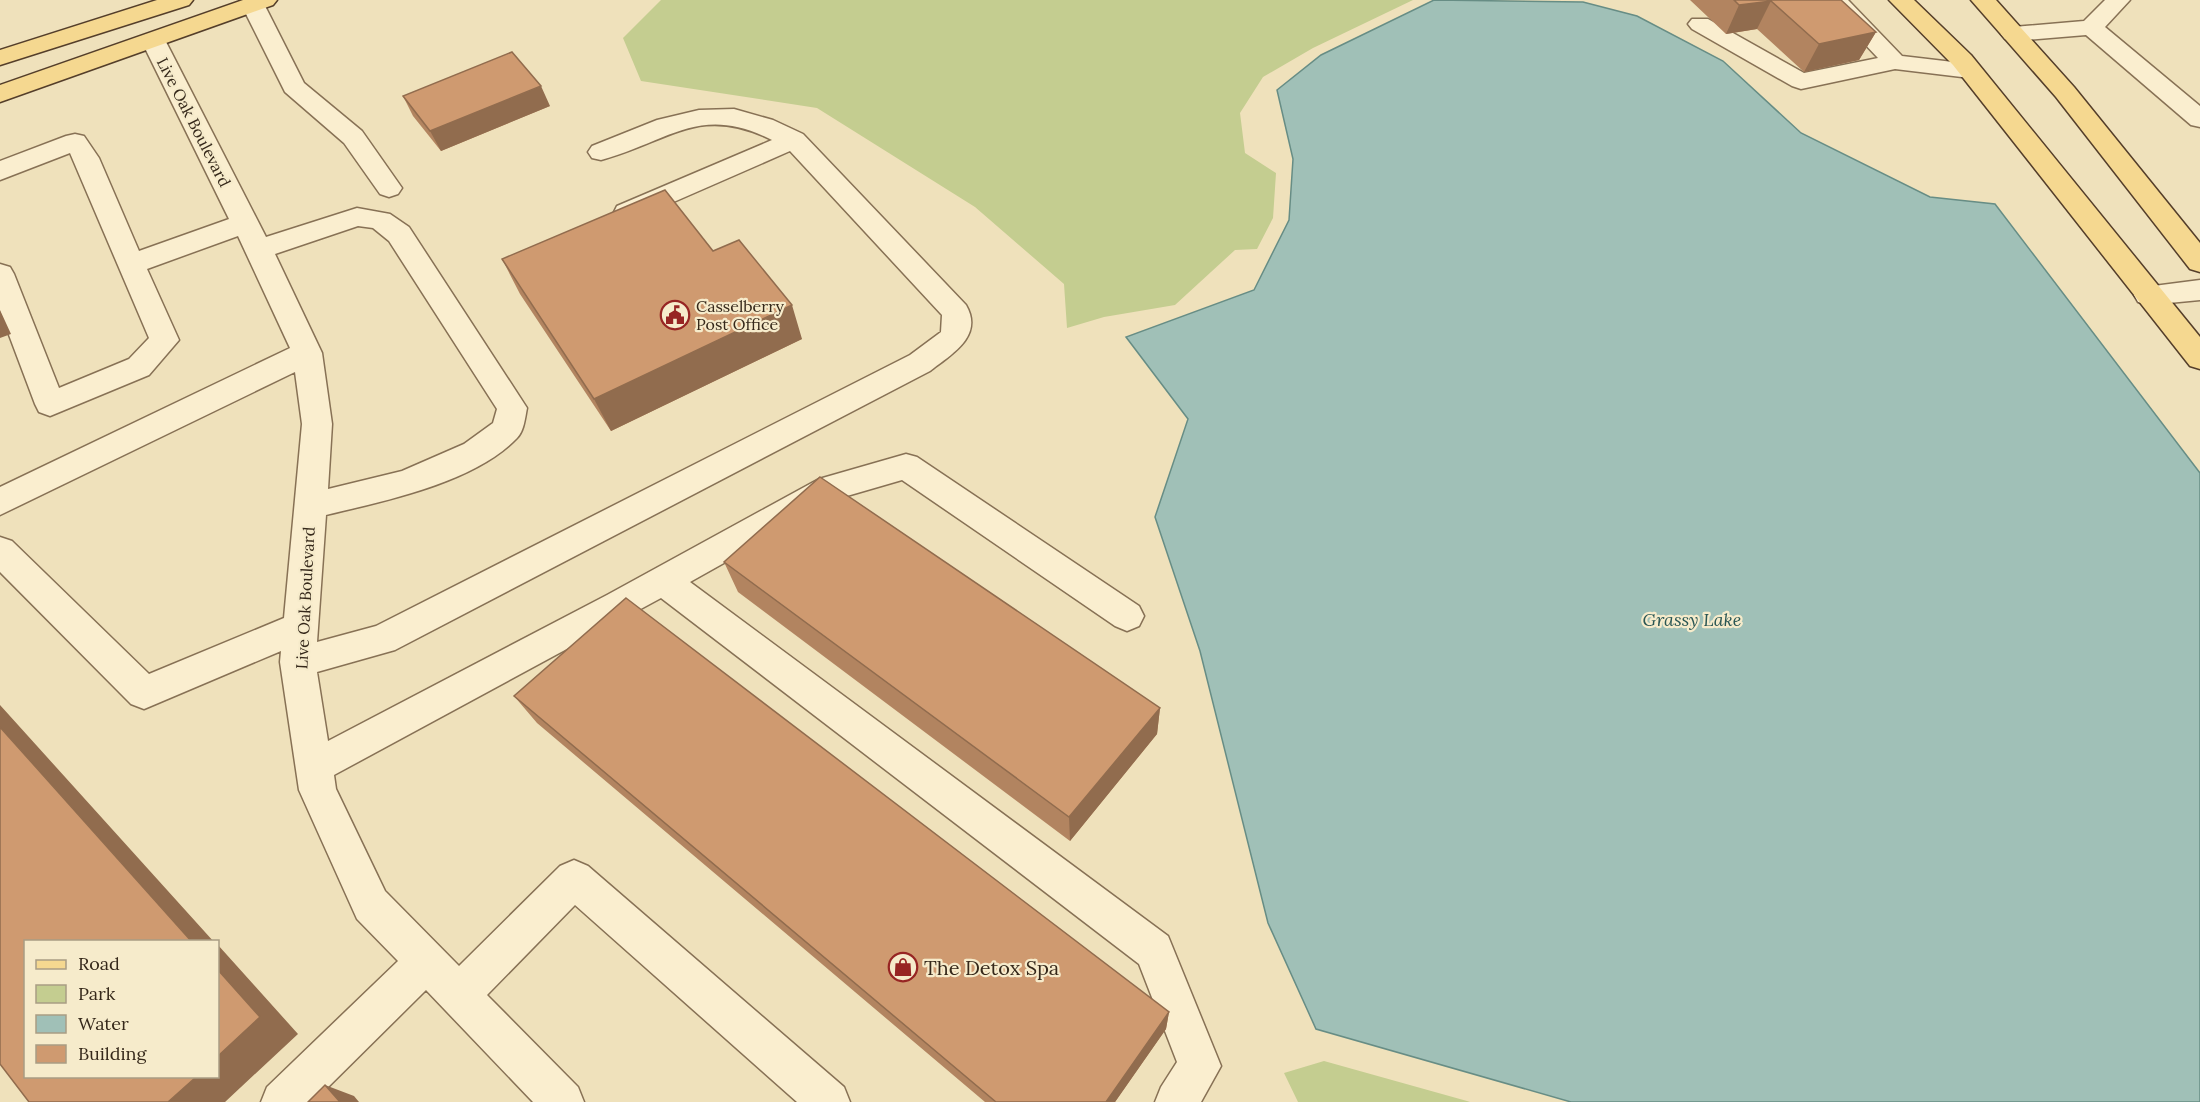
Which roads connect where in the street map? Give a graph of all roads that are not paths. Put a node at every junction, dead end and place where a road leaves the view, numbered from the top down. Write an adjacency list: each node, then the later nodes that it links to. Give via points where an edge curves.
1 (130, 0): 12 (main road)
2 (181, 0): 12 (main road)
3 (1835, 0): 13 (street)
4 (1901, 0): 14 (main road)
5 (1983, 0): 10 (main road)
6 (2118, 0): 9 (street)
7 (259, 2): 11 (main road); 20 (street, via 294,87 353,137)
8 (1700, 24): 13 (street, via 1801,81)
9 (2091, 27): 10 (street); 16 (street)
10 (2013, 34): 23 (main road, via 2065,92)
11 (153, 40): 15 (main road); 22 (street, Live Oak Boulevard)
12 (0, 57)
13 (1896, 62): 14 (street)
14 (1970, 71): 27 (main road)
15 (0, 94)
16 (2200, 119)
17 (794, 140): 18 (street, via 735,117 704,117 676,122); 21 (street); 36 (street, via 956,312 955,336 920,363 383,639)
18 (601, 152)
19 (0, 171): 24 (street, via 75,142 86,158)
20 (388, 188)
21 (598, 224)
22 (252, 236): 24 (street); 28 (street, Live Oak Boulevard); 31 (street, via 357,217 380,220 399,234 512,408 507,429 475,453 408,482)
23 (2200, 262)
24 (132, 264): 25 (street, via 164,340 139,367 50,404)
25 (0, 274)
26 (2200, 290): 27 (street)
27 (2148, 295): 29 (main road)
28 (307, 353): 30 (street); 31 (street, Live Oak Boulevard, via 316,424)
29 (2200, 357)
30 (0, 502)
31 (310, 506): 35 (street, Live Oak Boulevard)
32 (0, 551): 35 (street, via 144,693)
33 (663, 581): 34 (street, via 830,488 906,466); 37 (street); 43 (street, via 1154,950 1200,1066)
34 (1127, 616)
35 (301, 627): 36 (street, Live Oak Boulevard)
36 (298, 662): 37 (street, Live Oak Boulevard)
37 (314, 766): 38 (street, Live Oak Boulevard, via 318,790 371,905)
38 (426, 962): 39 (street, Live Oak Boulevard); 40 (street)
39 (458, 995): 41 (street, Live Oak Boulevard); 42 (street, via 574,879)
40 (282, 1102)
41 (564, 1102)
42 (829, 1102)
43 (1176, 1102)

